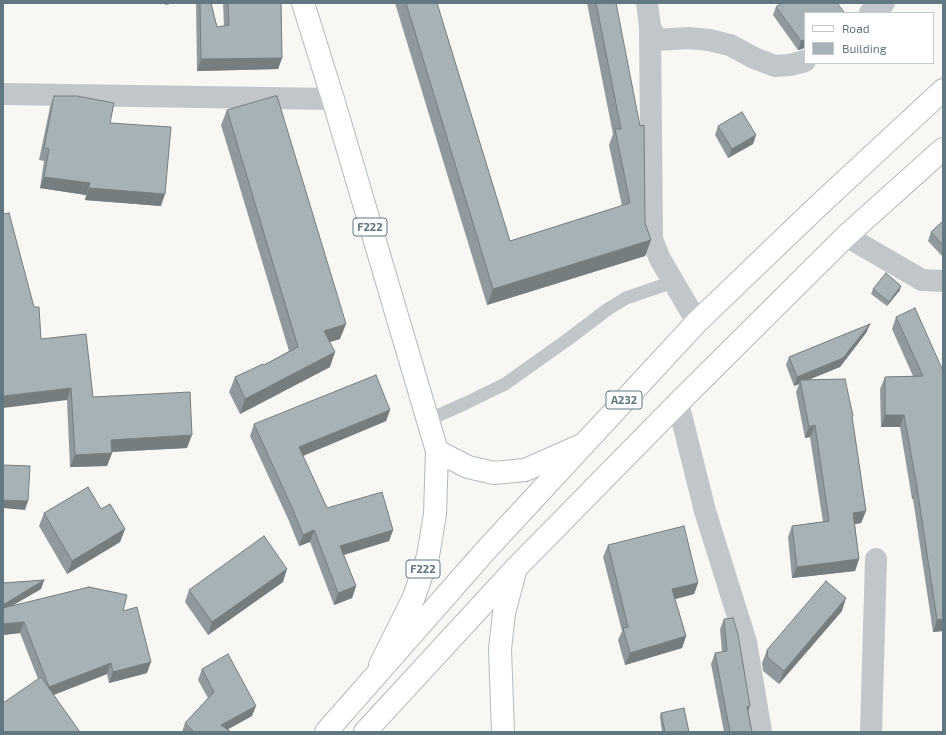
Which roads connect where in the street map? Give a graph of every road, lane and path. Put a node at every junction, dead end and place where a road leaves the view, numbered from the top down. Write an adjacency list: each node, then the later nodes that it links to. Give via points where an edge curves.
1 (303, 3): 9 (main road, F222)
2 (647, 3): 5 (street)
3 (884, 3): 4 (street)
4 (871, 12)
5 (650, 27): 6 (street, via 657,40 709,40 730,45 775,66); 13 (street, via 652,239)
6 (804, 61)
7 (943, 90): 14 (main road, A232)
8 (3, 94): 9 (street)
9 (333, 99): 16 (main road, F222)
10 (943, 149): 11 (main road)
11 (846, 236): 12 (street, via 922,280); 15 (main road)
12 (943, 281)
13 (673, 282): 14 (street); 16 (lane, via 626,298 505,384)
14 (697, 322): 17 (main road, A232)
15 (678, 403): 20 (main road); 25 (street, via 705,511 746,642)
16 (428, 420): 18 (main road, F222)
17 (584, 444): 18 (main road, via 525,470 494,473 468,467); 21 (main road, A232)
18 (437, 451): 21 (main road, F222, via 435,514 428,556 414,597)
19 (876, 559): 26 (street)
20 (516, 568): 23 (main road); 24 (main road, via 504,613 500,649)
21 (374, 677): 22 (main road, A232)
22 (326, 732)
23 (365, 732)
24 (503, 732)
25 (761, 732)
26 (871, 732)

